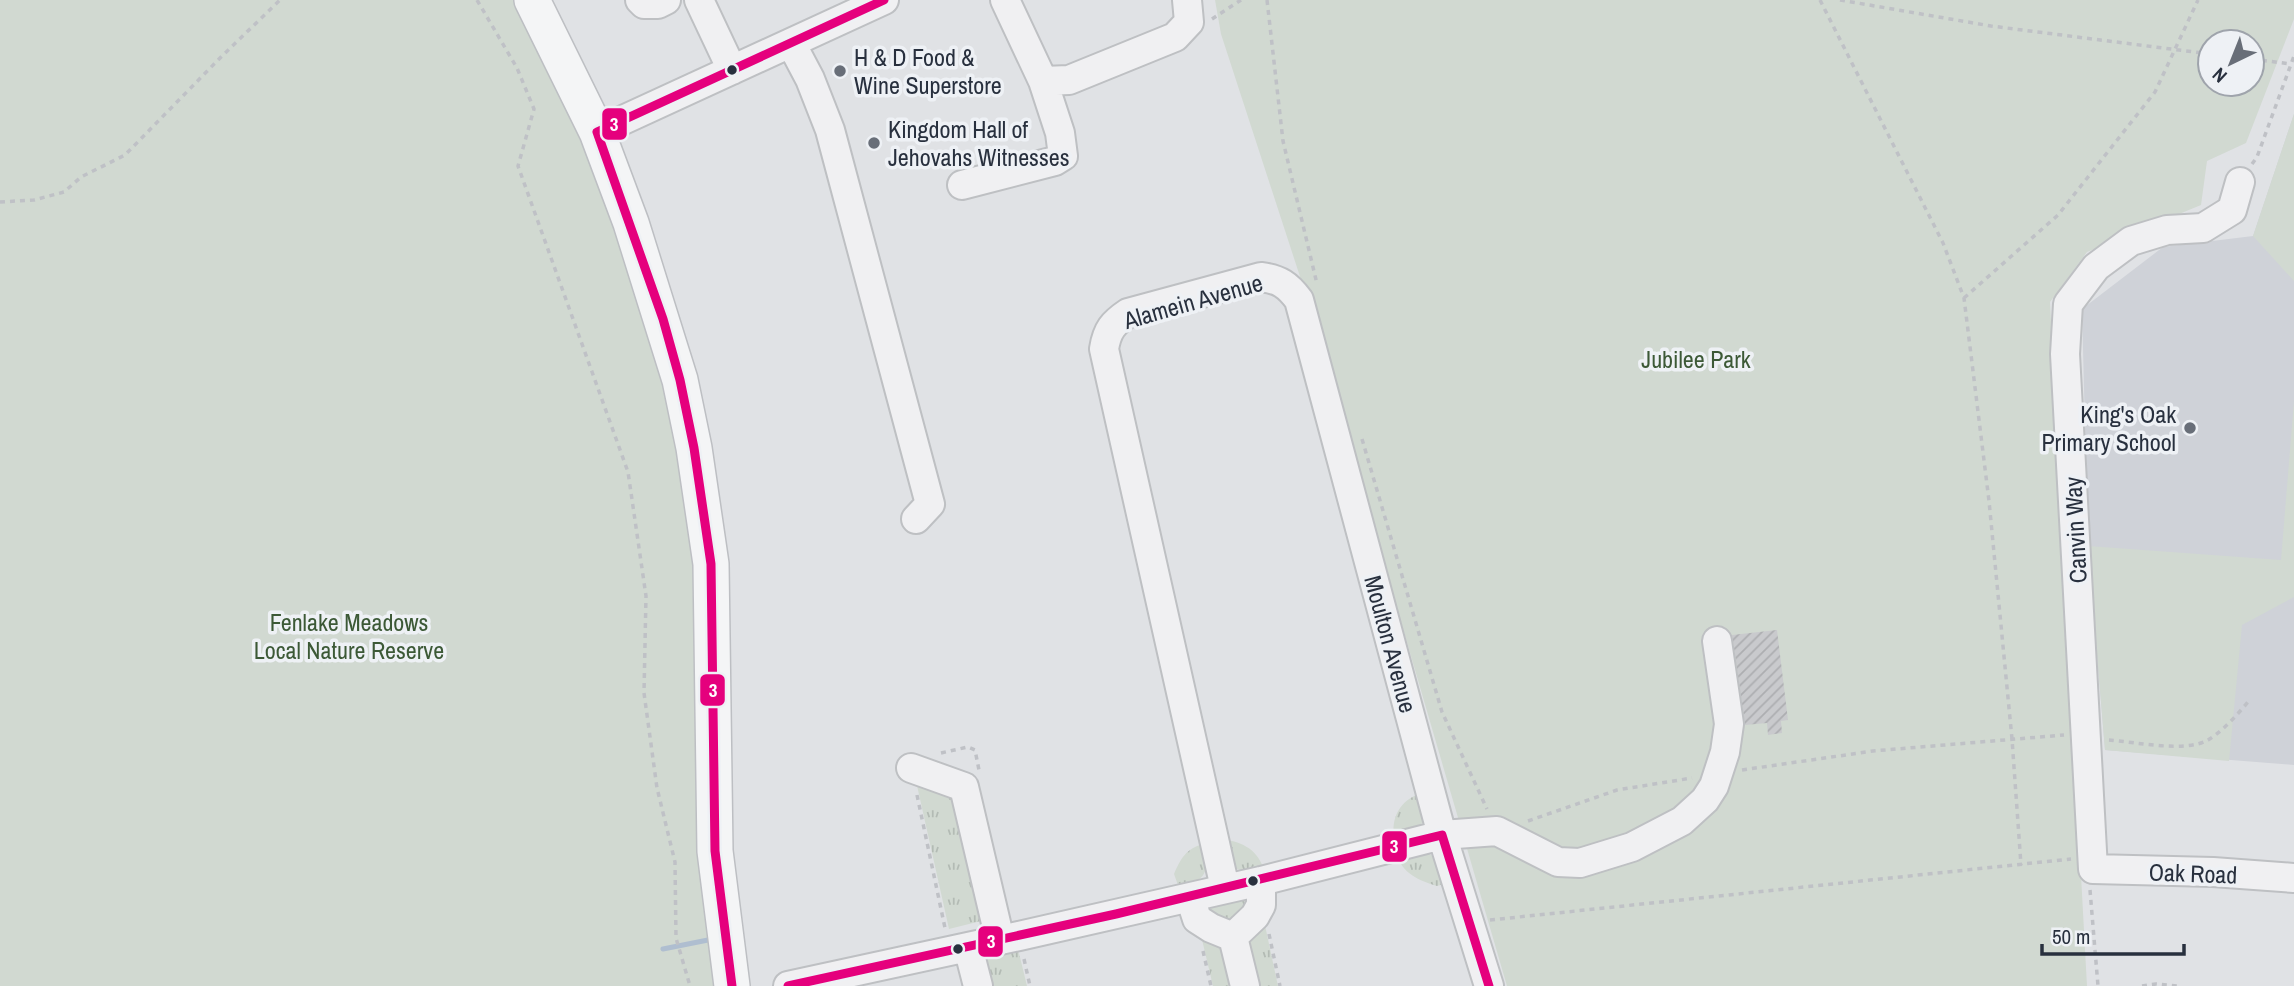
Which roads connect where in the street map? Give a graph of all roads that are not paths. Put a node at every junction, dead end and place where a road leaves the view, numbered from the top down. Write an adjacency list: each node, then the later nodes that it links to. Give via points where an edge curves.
1 (532, 0): 12 (main road)
2 (640, 0): 3 (street, via 658,4)
3 (666, 0)
4 (699, 0): 10 (street)
5 (884, 0): 7 (street)
6 (1004, 0): 11 (street)
7 (851, 7): 9 (street)
8 (1188, 11): 11 (street, via 1175,37 1069,80)
9 (791, 43): 10 (street); 16 (street, via 830,130)
10 (732, 70): 12 (street)
11 (1043, 81): 14 (street, via 1063,156)
12 (597, 132): 28 (main road, via 663,319 694,448 711,564 715,851)
13 (2240, 183): 20 (street, Canvin Way, via 2232,211 2203,228 2167,230 2131,241 2096,267 2068,304 2065,354)
14 (962, 185)
15 (1308, 292): 19 (street, Moulton Avenue); 22 (street, Alamein Avenue, via 1261,277 1129,313 1113,323 1104,349)
16 (932, 511)
17 (1717, 641): 19 (street, via 1729,724 1725,752 1705,800 1682,821 1632,847 1580,863 1558,862 1497,831)
18 (911, 768): 26 (street, via 964,787)
19 (1442, 835): 23 (street); 32 (street, Moulton Avenue)
20 (2093, 869): 21 (street, Oak Road)
21 (2294, 878)
22 (1225, 888): 23 (street); 24 (street)
23 (1261, 893): 25 (street, via 1255,916)
24 (1194, 908): 25 (street, via 1212,928); 26 (street)
25 (1233, 937): 31 (street)
26 (1010, 938): 27 (street)
27 (968, 947): 29 (street); 30 (street)
28 (732, 986)
29 (788, 986)
30 (978, 986)
31 (1245, 986)
32 (1489, 986)

